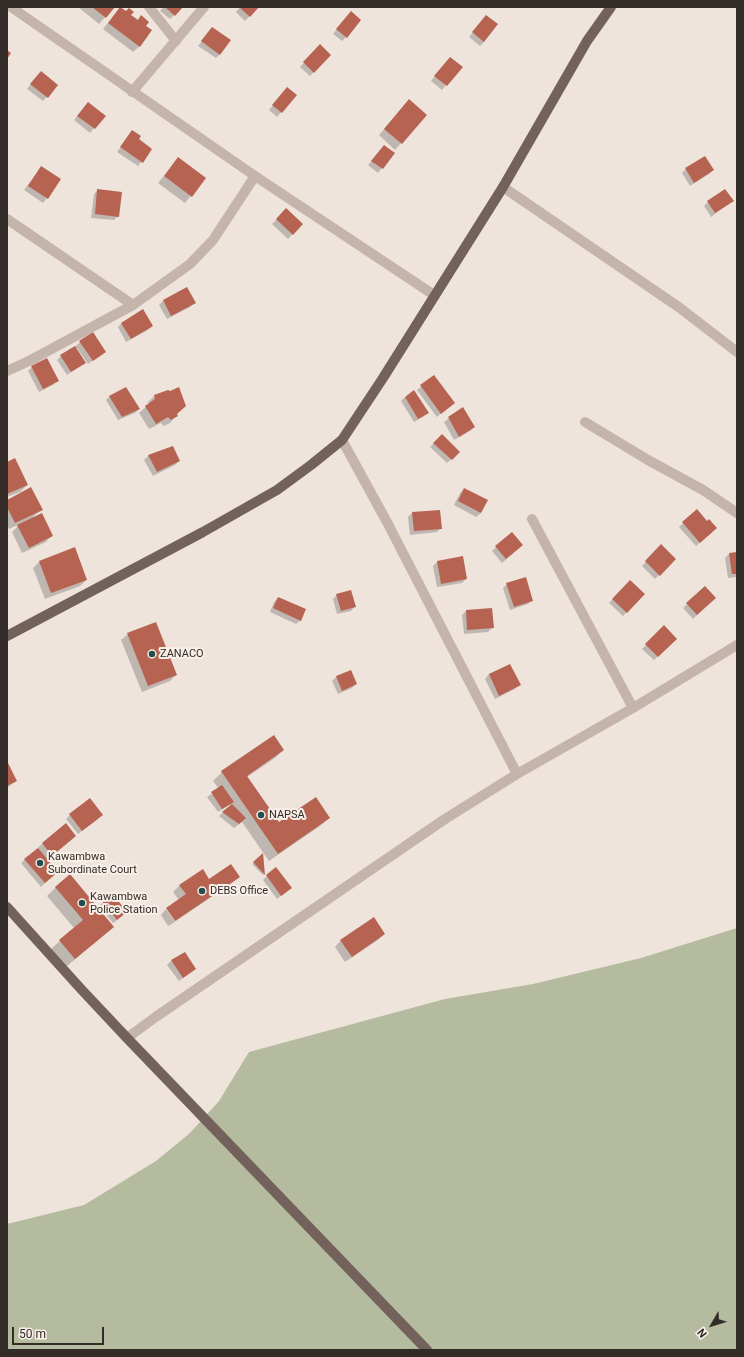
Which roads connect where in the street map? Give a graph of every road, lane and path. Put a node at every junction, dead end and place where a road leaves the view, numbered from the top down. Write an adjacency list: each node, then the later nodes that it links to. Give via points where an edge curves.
1 (11, 7): 6 (street)
2 (149, 7): 5 (street)
3 (204, 7): 5 (street)
4 (611, 7): 8 (main road, via 587,41)
5 (176, 41): 6 (street)
6 (132, 92): 7 (street)
7 (255, 176): 10 (street); 11 (street, via 213,240 190,264)
8 (502, 187): 10 (main road); 12 (street, via 680,308)
9 (7, 219): 11 (street)
10 (434, 295): 15 (main road)
11 (133, 305): 13 (street)
12 (737, 352)
13 (7, 371)
14 (585, 422): 16 (street, via 703,490)
15 (342, 440): 18 (main road, via 311,465 263,497 203,532); 21 (street)
16 (737, 513)
17 (532, 519): 20 (street)
18 (7, 636)
19 (737, 645): 20 (street)
20 (634, 708): 21 (street)
21 (516, 774): 23 (street)
22 (7, 907): 23 (main road)
23 (127, 1038): 24 (main road)
24 (427, 1350)

